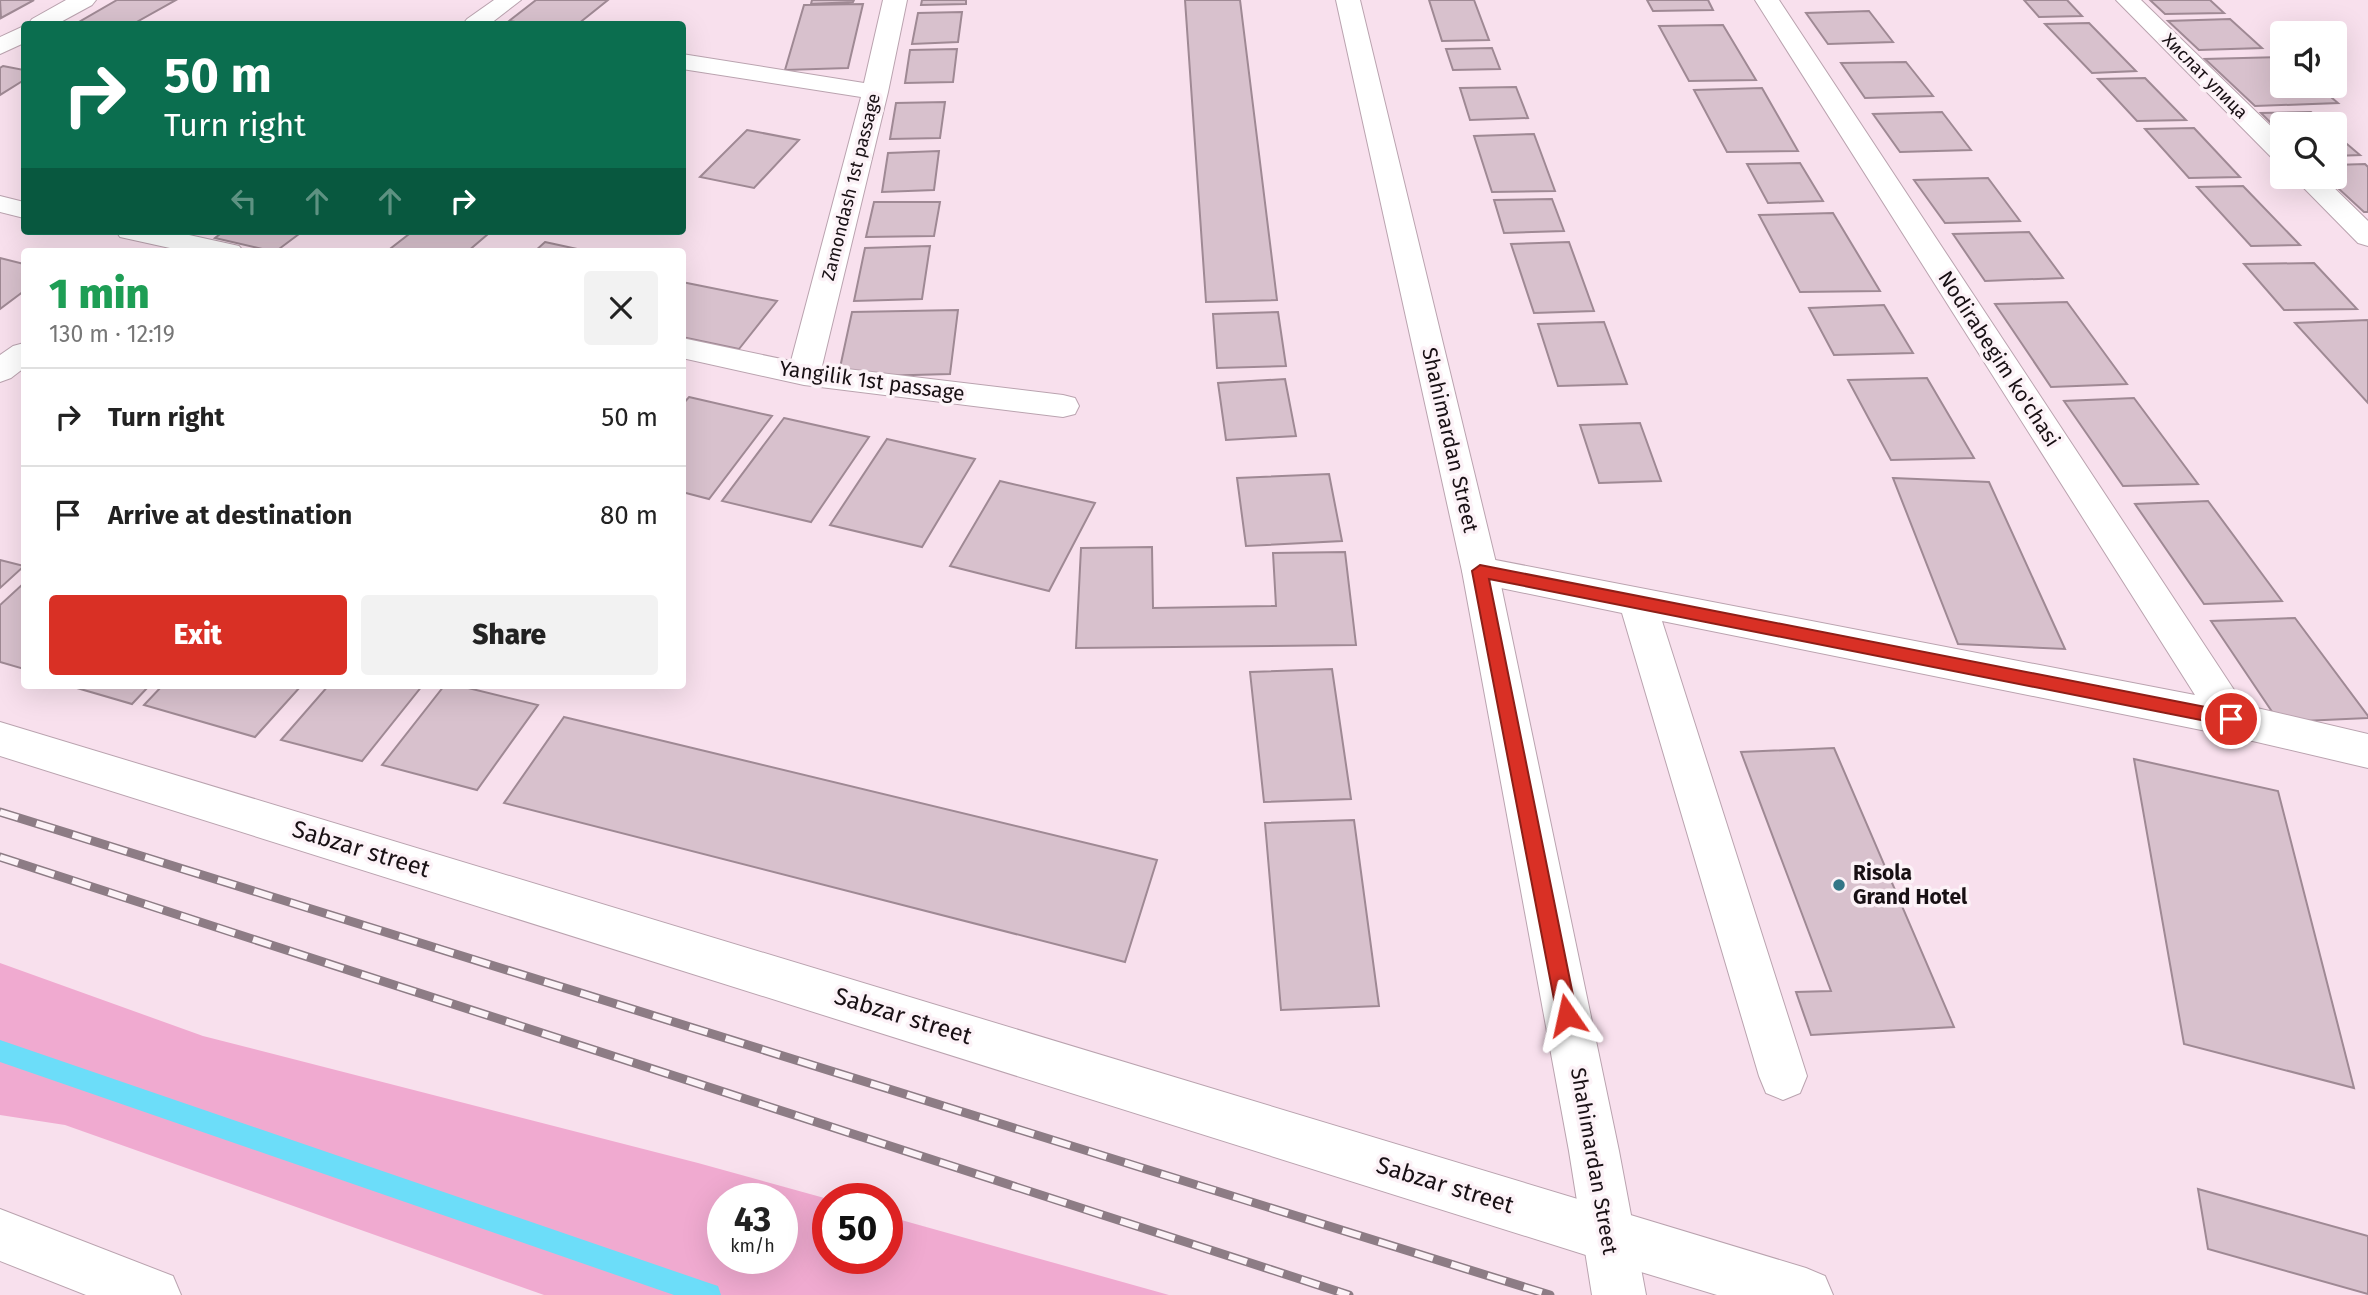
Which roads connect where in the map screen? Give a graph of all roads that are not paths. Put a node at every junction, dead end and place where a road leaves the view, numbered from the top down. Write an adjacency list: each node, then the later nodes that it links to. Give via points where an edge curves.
1 (84, 0): 7 (main road)
2 (509, 0): 8 (main road)
3 (895, 0): 12 (main road, Zamondash 1st passage)
4 (1348, 0): 26 (main road, Shahimardan Street)
5 (1767, 0): 28 (main road, Nodirabegim ko'chasi)
6 (2128, 0): 13 (main road, Хислат улица)
7 (46, 21)
8 (479, 21)
9 (21, 35): 10 (main road)
10 (0, 47)
11 (686, 62): 12 (main road)
12 (875, 92): 24 (main road, Zamondash 1st passage)
13 (2270, 140)
14 (2319, 189): 18 (main road)
15 (0, 205): 16 (main road)
16 (21, 208)
17 (148, 235): 19 (main road)
18 (2368, 237)
19 (176, 241): 20 (main road)
20 (210, 248)
21 (686, 349): 24 (main road, Yangilik 1st passage)
22 (21, 355): 23 (main road)
23 (0, 371)
24 (804, 374): 25 (main road, Yangilik 1st passage)
25 (1063, 406)
26 (1480, 571): 27 (main road); 33 (main road, Shahimardan Street)
27 (1637, 602): 28 (main road); 31 (main road)
28 (2231, 719): 30 (main road)
29 (0, 739): 33 (main road, Sabzar street)
30 (2365, 761)
31 (1783, 1076)
32 (0, 1236): 34 (main road)
33 (1608, 1236): 35 (main road, Shahimardan Street); 36 (main road, Sabzar street)
34 (154, 1295)
35 (1619, 1295)
36 (1806, 1295)

